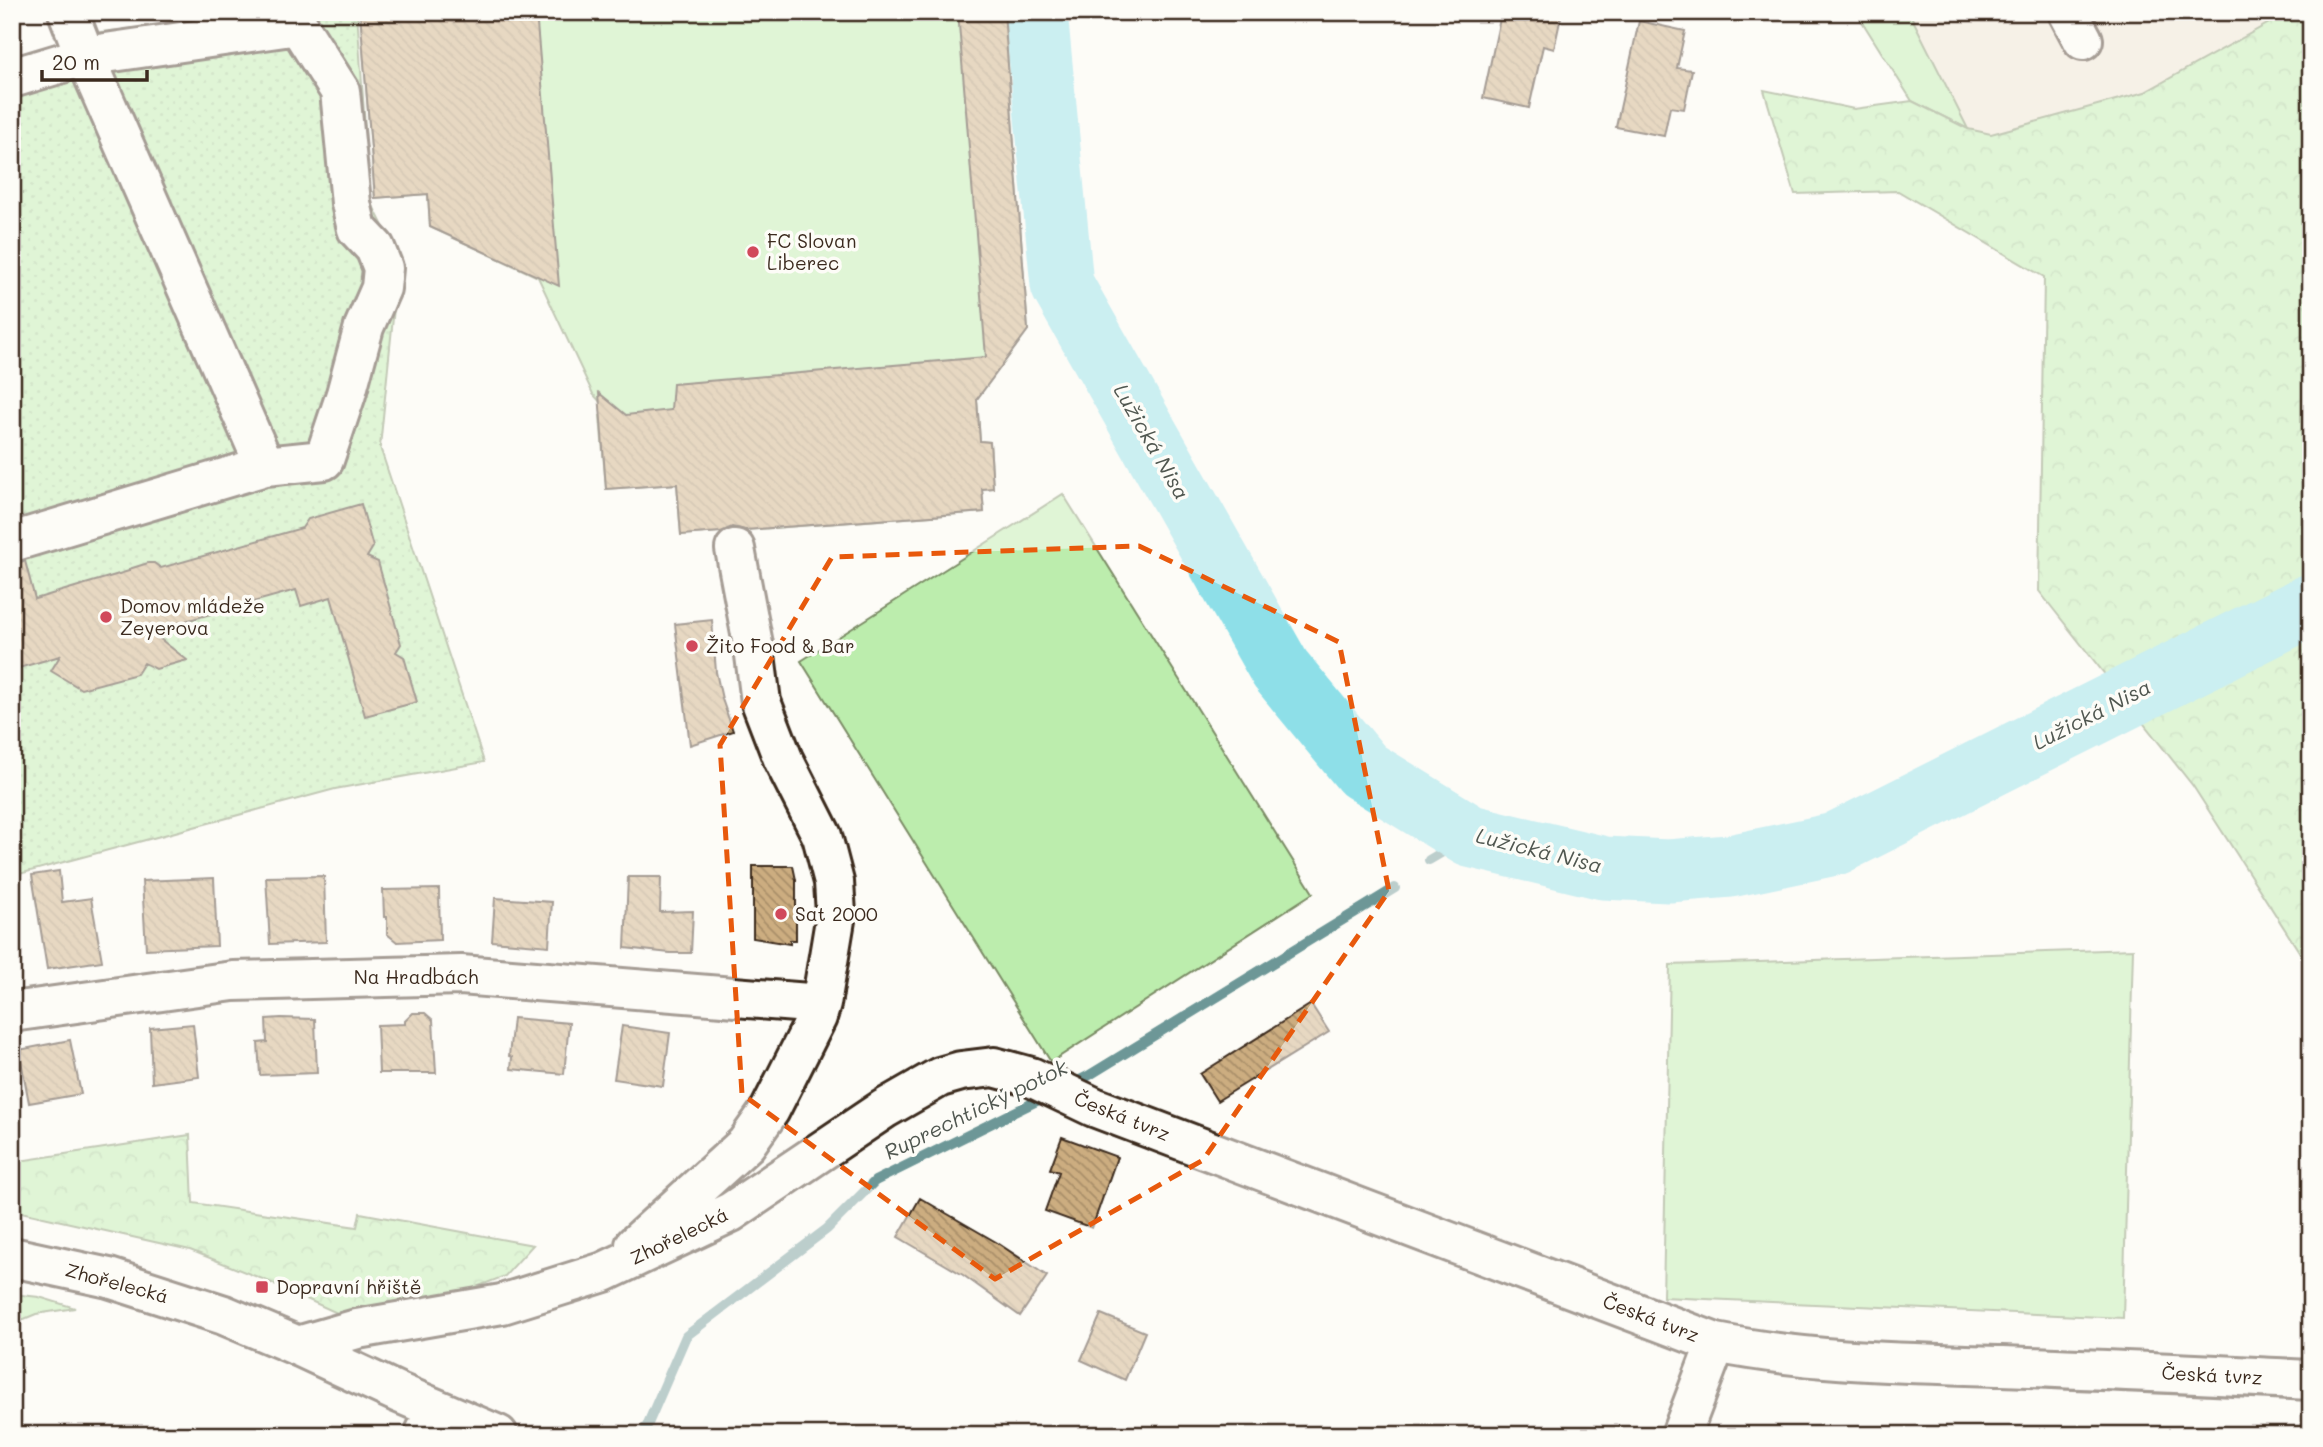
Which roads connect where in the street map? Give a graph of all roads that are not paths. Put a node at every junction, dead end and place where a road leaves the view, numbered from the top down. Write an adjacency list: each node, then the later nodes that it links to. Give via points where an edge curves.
1 (68, 12): 2 (street)
2 (85, 56): 3 (street); 4 (street); 4 (street, via 298,25 340,91 351,203 357,229 375,248 383,268 381,288 364,327 324,460)
3 (12, 78)
4 (265, 466): 5 (street)
5 (12, 542)
6 (735, 549): 7 (street, via 761,702 783,759 822,836 834,882 836,914)
7 (821, 1003): 8 (street, Na Hradbách, via 461,975 233,981); 11 (street, via 770,1111 746,1144)
8 (12, 1012)
9 (1031, 1077): 11 (street, Zhořelecká, via 994,1067 940,1077 731,1212); 12 (street, Česká tvrz, via 1094,1107)
10 (12, 1257): 13 (street, Zhořelecká, via 109,1278 224,1315)
11 (604, 1272): 13 (street, Zhořelecká, via 502,1304 357,1329)
12 (1716, 1343): 14 (street, Česká tvrz, via 1849,1361); 17 (street)
13 (298, 1346): 15 (street, Zhořelecká)
14 (2311, 1380)
15 (430, 1422): 16 (street, Zhořelecká)
16 (498, 1435)
17 (1681, 1435)

